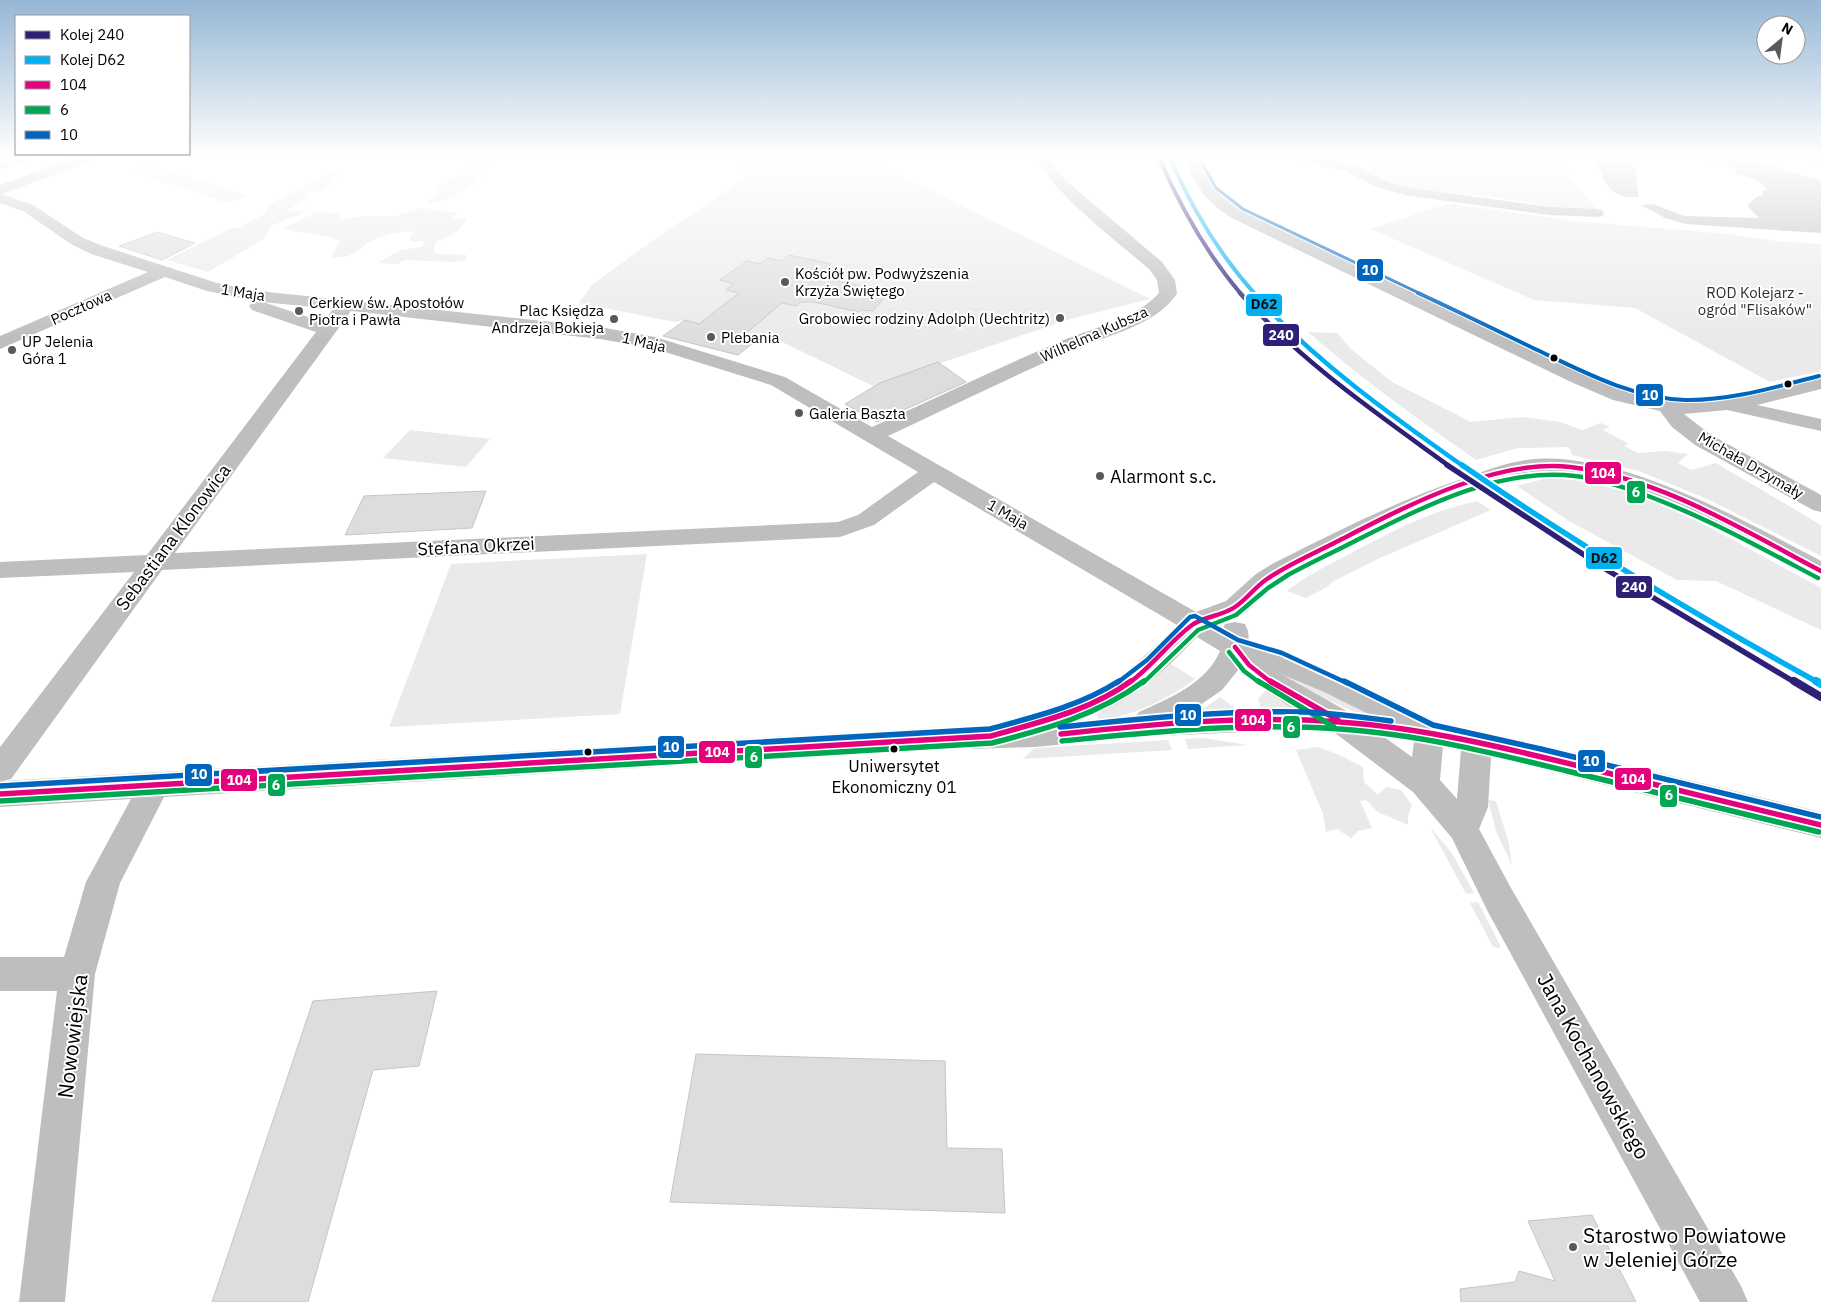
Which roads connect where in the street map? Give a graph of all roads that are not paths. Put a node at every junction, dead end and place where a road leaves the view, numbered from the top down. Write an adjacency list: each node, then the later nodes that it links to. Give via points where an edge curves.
1 (44, 219): 4 (street, 1 Maja, via 77,241)
2 (1101, 219): 13 (street, Wilhelma Kubsza, via 1156,266 1166,280 1168,294 1160,304 1140,316 1068,344)
3 (1246, 219): 11 (street, via 1604,391)
4 (162, 272): 5 (street, 1 Maja); 8 (street, Pocztowa)
5 (213, 288): 6 (street, 1 Maja); 7 (street)
6 (346, 305): 7 (street, Sebastiana Klonowica); 13 (street, 1 Maja, via 600,332 655,343 778,381)
7 (327, 330): 16 (street, Sebastiana Klonowica)
8 (0, 343)
9 (1821, 383): 10 (street)
10 (1724, 404): 11 (street); 12 (street)
11 (1667, 407): 15 (street, Michała Drzymały, via 1703,440)
12 (1821, 425)
13 (872, 435): 14 (street, 1 Maja)
14 (934, 471): 16 (street, Stefana Okrzei, via 866,520 840,529); 20 (street, 1 Maja)
15 (1821, 505)
16 (154, 562): 17 (street, Stefana Okrzei); 27 (street, Sebastiana Klonowica)
17 (0, 570)
18 (1821, 571): 19 (street, via 1699,510 1618,479 1549,466 1501,473 1408,507 1281,570)
19 (1235, 608): 20 (street); 21 (street)
20 (1196, 623): 21 (street, 1 Maja); 25 (street, via 1141,675 1112,695 1062,715)
21 (1235, 647): 22 (street, 1 Maja, via 1249,665 1272,683); 23 (street, via 1224,668 1199,694); 24 (street, 1 Maja, via 1279,660)
22 (1342, 722): 23 (street, via 1291,720); 24 (street, 1 Maja); 28 (street, Jana Kochanowskiego)
23 (1138, 726): 25 (street, via 1035,736)
24 (1430, 732): 26 (street, 1 Maja); 28 (street)
25 (991, 736): 29 (street)
26 (1477, 743): 31 (street, 1 Maja); 32 (street, via 1472,807)
27 (0, 770)
28 (1424, 784): 32 (street, Jana Kochanowskiego)
29 (154, 785): 30 (street); 34 (street, Nowowiejska, via 103,882)
30 (0, 794)
31 (1821, 825)
32 (1463, 830): 36 (street, Jana Kochanowskiego)
33 (0, 974): 34 (street)
34 (78, 974): 35 (street, Nowowiejska)
35 (42, 1302)
36 (1726, 1302)

